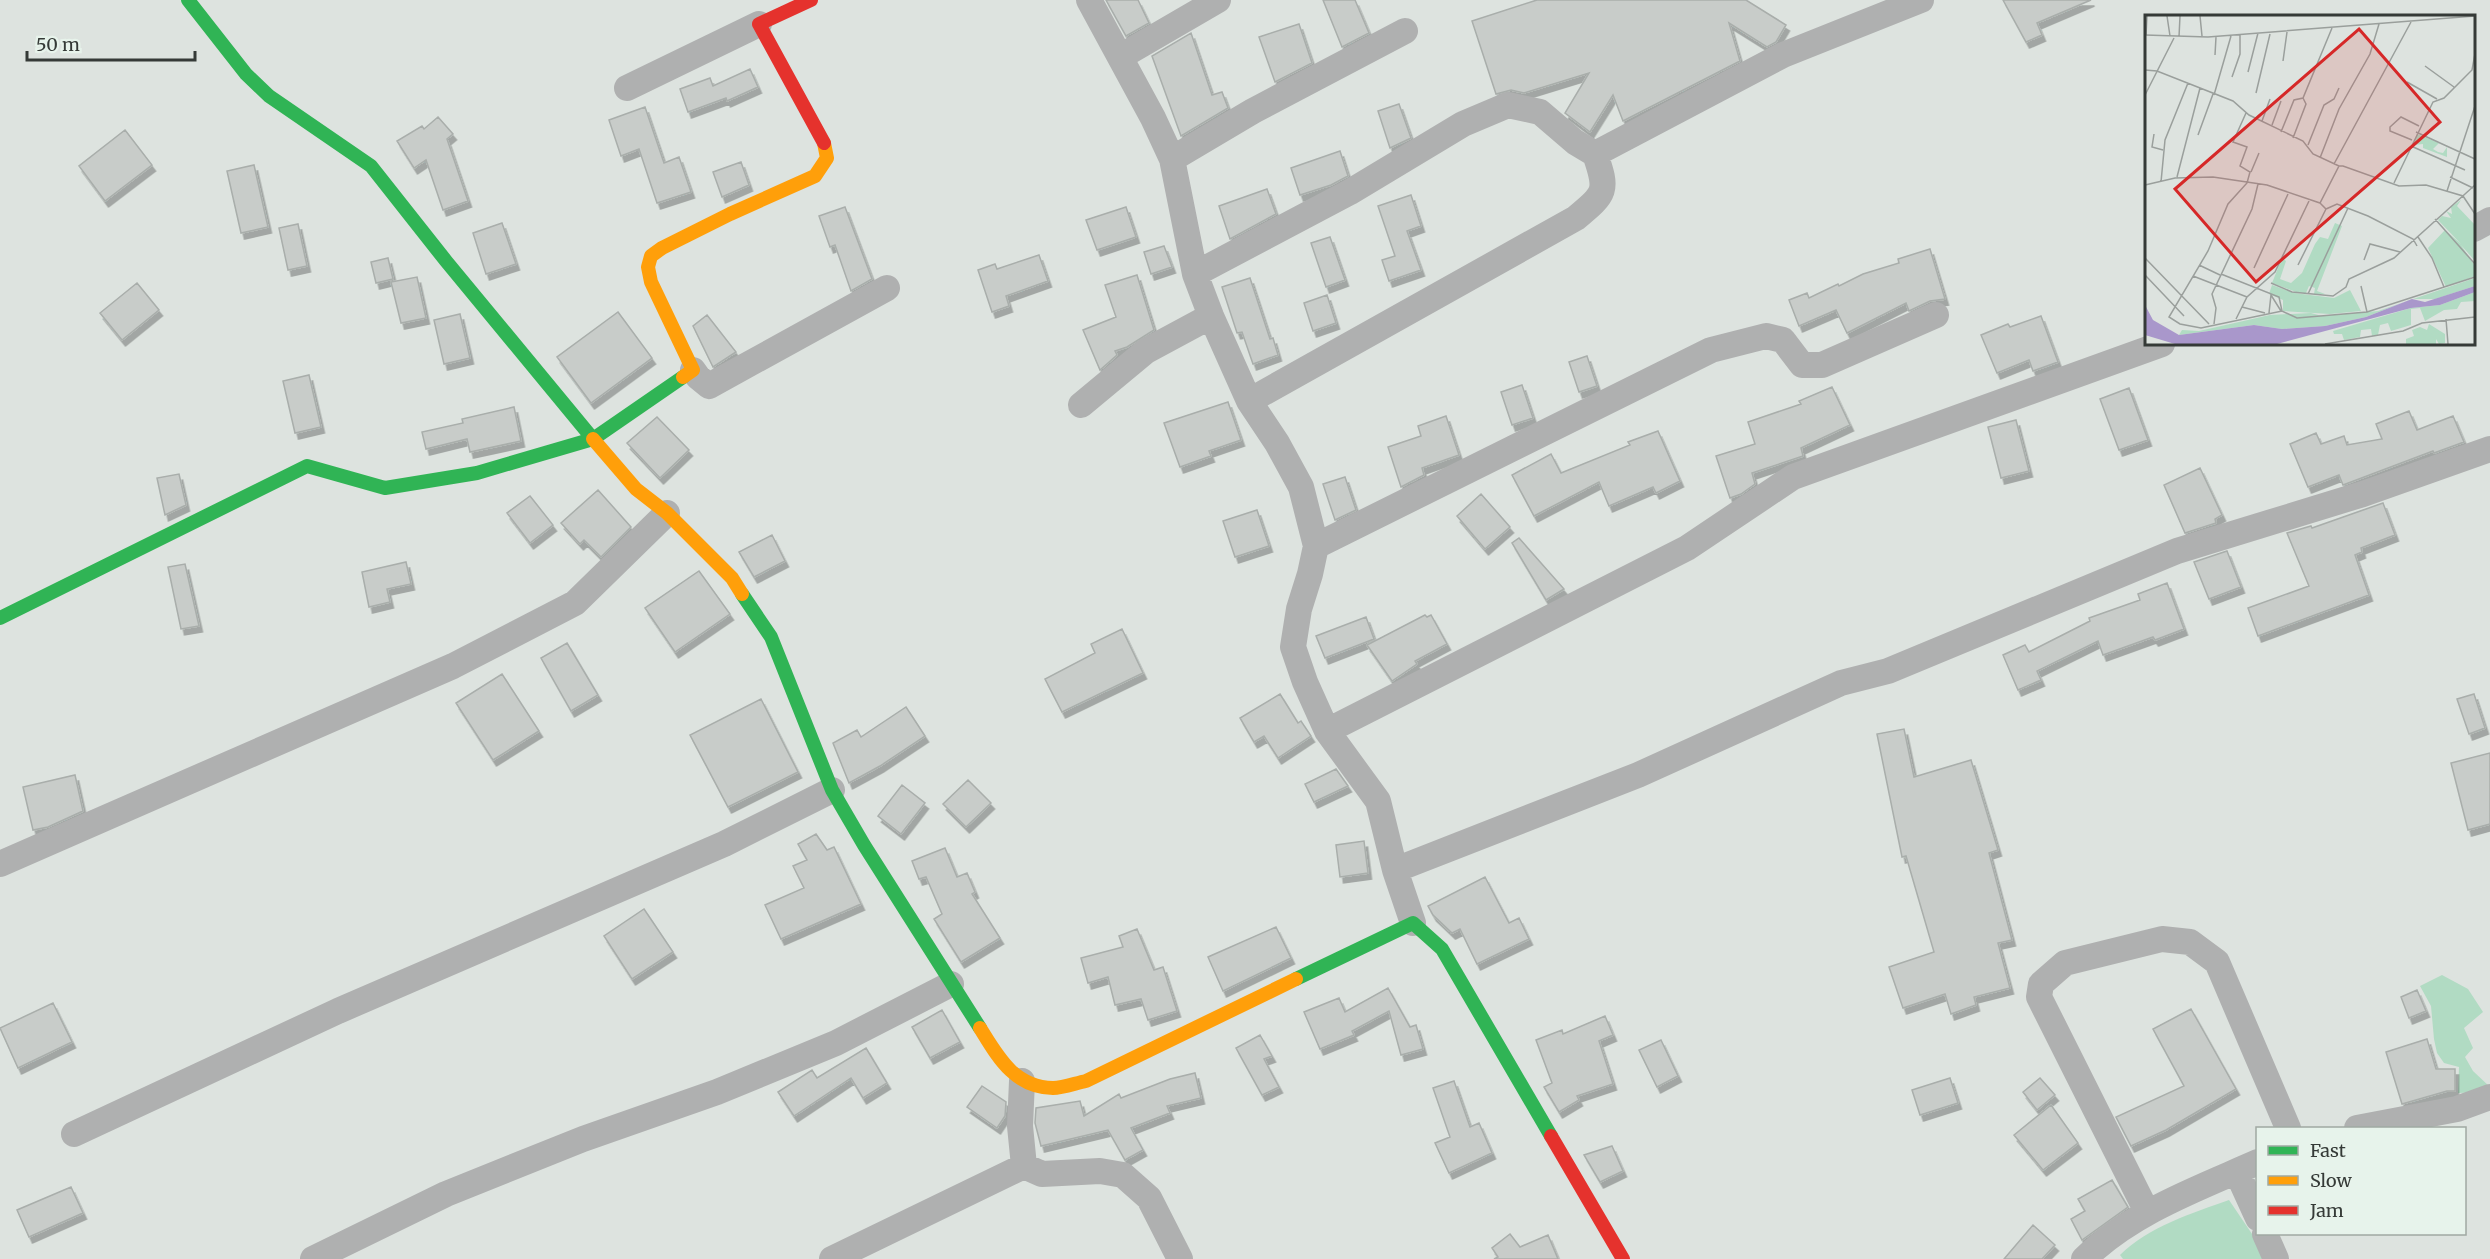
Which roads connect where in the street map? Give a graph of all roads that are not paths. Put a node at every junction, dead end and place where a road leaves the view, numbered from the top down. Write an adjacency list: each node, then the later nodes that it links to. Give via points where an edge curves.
1 (188, 0): 22 (street, via 246,74 269,96 371,166)
2 (811, 0): 6 (street)
3 (1089, 0): 8 (street)
4 (1218, 0): 8 (street)
5 (1921, 0): 10 (street, via 1783,55)
6 (759, 24): 9 (street); 19 (street, via 825,145 827,158 822,169 805,182 730,214 651,256 651,282)
7 (1405, 31): 11 (street, via 1253,111)
8 (1120, 57): 11 (street)
9 (627, 88)
10 (1595, 154): 14 (street, via 1540,112 1508,105 1463,124 1350,192); 20 (street, via 1604,180 1599,198 1576,218)
11 (1172, 159): 14 (street)
12 (2490, 220): 13 (street)
13 (2475, 228)
14 (1195, 274): 17 (street)
15 (887, 288): 19 (street, via 709,386)
16 (1936, 315): 25 (street, via 1822,365 1802,365 1783,340 1766,336 1711,350)
17 (1211, 316): 20 (street); 21 (street, via 1146,351)
18 (2159, 345): 27 (street, via 1792,477 1687,548)
19 (693, 370): 22 (street)
20 (1249, 401): 25 (street, via 1301,487)
21 (1081, 405)
22 (593, 439): 24 (street, via 636,489); 26 (street, via 477,473 385,488 307,466)
23 (2490, 449): 30 (street, via 2363,494 2176,551 1888,671 1841,683 1638,775)
24 (667, 513): 28 (street, via 732,578 771,638); 29 (street, via 575,603 453,666)
25 (1316, 546): 27 (street, via 1293,647)
26 (0, 618)
27 (1327, 731): 30 (street, via 1378,801)
28 (832, 790): 32 (street); 37 (street, via 724,844 338,1011)
29 (0, 864)
30 (1395, 870): 31 (street)
31 (1413, 923): 33 (street, via 1086,1081 1054,1088); 47 (street, via 1442,949)
32 (951, 984): 33 (street, via 999,1058); 44 (street, via 836,1043 446,1194)
33 (1022, 1081): 38 (street, via 1020,1126)
34 (2490, 1097): 36 (street, via 2457,1109)
35 (2288, 1127): 41 (street, via 2217,962 2190,942 2162,939 2065,963 2041,984 2039,997)
36 (2362, 1127)
37 (74, 1134)
38 (1024, 1166): 45 (street); 46 (street, via 1042,1174 1100,1171 1123,1175 1149,1198)
39 (2247, 1167): 40 (street); 41 (street)
40 (2256, 1209)
41 (2147, 1212): 43 (street)
42 (2266, 1235): 48 (street)
43 (2098, 1254)
44 (313, 1259)
45 (832, 1259)
46 (1180, 1259)
47 (1623, 1259)
48 (2276, 1259)

